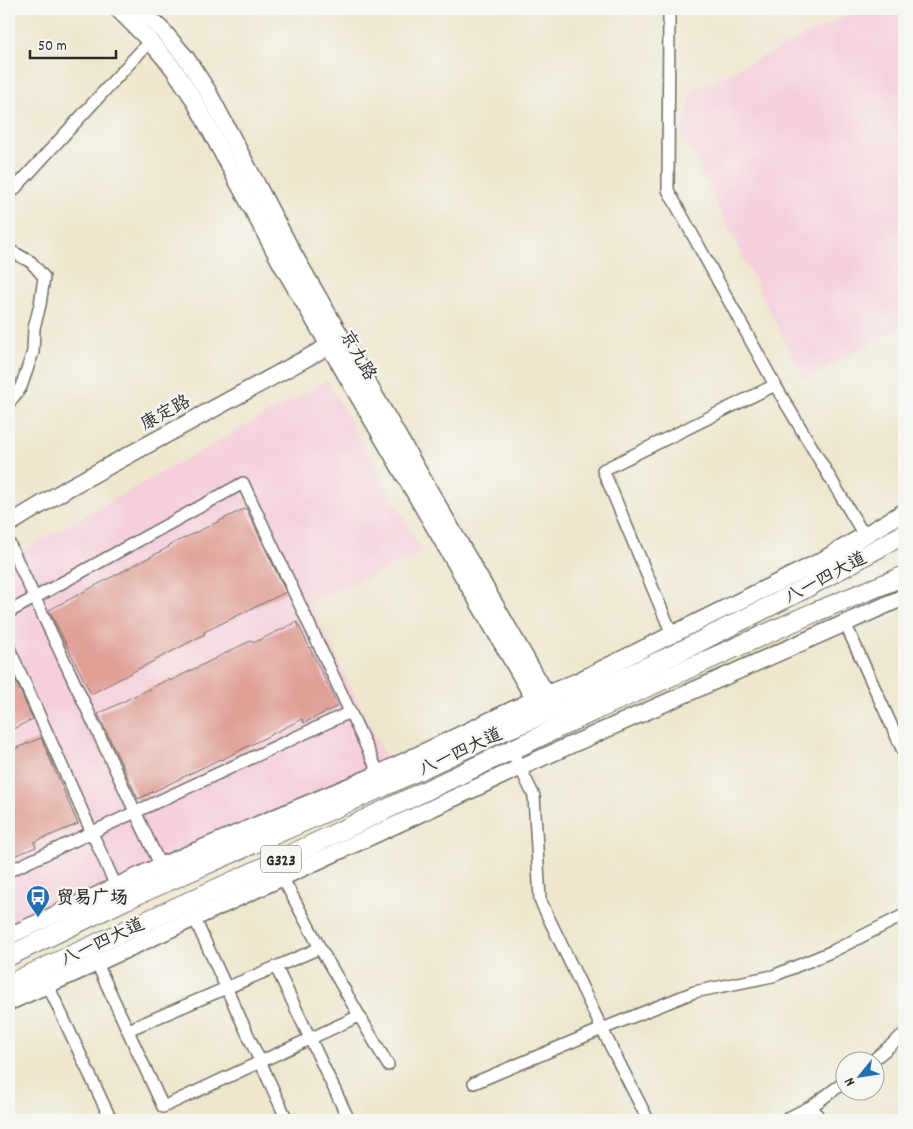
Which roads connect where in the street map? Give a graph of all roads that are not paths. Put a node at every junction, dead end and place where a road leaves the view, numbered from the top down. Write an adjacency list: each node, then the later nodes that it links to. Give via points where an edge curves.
1 (118, 9): 5 (street, 京九路)
2 (140, 9): 5 (street, 京九路)
3 (148, 9): 5 (street)
4 (669, 9): 9 (street, via 668,190)
5 (156, 35): 6 (street); 8 (street, 京九路, via 194,98 281,263)
6 (9, 195)
7 (9, 250): 10 (street, via 32,262 44,277 33,352 21,387)
8 (336, 342): 12 (street, 康定路, via 70,487); 28 (street, 京九路)
9 (775, 385): 14 (street); 25 (street, via 603,470)
10 (9, 403)
11 (904, 512): 14 (street)
12 (9, 524)
13 (904, 534): 19 (main road, 八一四大道)
14 (864, 535): 25 (street, via 821,561)
15 (9, 544): 21 (street)
16 (904, 544): 19 (main road)
17 (904, 570): 23 (main road)
18 (904, 576): 23 (main road, 八一四大道)
19 (804, 589): 28 (main road, 八一四大道, via 678,653)
20 (904, 597): 24 (street)
21 (35, 598): 22 (street); 27 (street, via 243,483); 33 (street)
22 (9, 612)
23 (815, 612): 28 (main road, 八一四大道, via 598,709)
24 (845, 623): 30 (street); 31 (street)
25 (672, 634): 28 (street, via 576,682)
26 (9, 648): 34 (street)
27 (350, 712): 32 (street); 33 (street)
28 (549, 712): 29 (main road, 八一四大道 / G323); 32 (main road, 八一四大道 / G323)
29 (511, 749): 31 (street); 35 (main road, 八一四大道 / G323)
30 (904, 754)
31 (521, 767): 35 (street); 51 (street, via 534,796 540,900)
32 (382, 780): 37 (main road, 八一四大道 / G323)
33 (135, 812): 34 (street); 37 (street)
34 (91, 833): 36 (street); 38 (street)
35 (277, 870): 39 (main road, 八一四大道 / G323); 42 (street)
36 (9, 871)
37 (164, 874): 38 (main road, 八一四大道 / G323)
38 (119, 893): 41 (street); 44 (main road, 八一四大道 / G323)
39 (190, 909): 43 (main road, 八一四大道 / G323); 48 (street)
40 (904, 915): 51 (street, via 834,951 773,976 694,992)
41 (9, 936)
42 (320, 948): 45 (street); 50 (street)
43 (93, 955): 46 (main road, 八一四大道 / G323); 52 (street)
44 (9, 956)
45 (276, 967): 48 (street); 54 (street)
46 (44, 977): 47 (main road, 八一四大道 / G323); 49 (street); 62 (street)
47 (9, 984)
48 (226, 988): 52 (street); 56 (street)
49 (9, 1002)
50 (359, 1016): 54 (street); 57 (street)
51 (602, 1029): 58 (street); 64 (street)
52 (128, 1030): 56 (street, via 163,1107)
53 (904, 1034): 55 (street)
54 (310, 1039): 56 (street); 61 (street)
55 (883, 1052)
56 (260, 1062): 63 (street)
57 (388, 1065)
58 (474, 1083)
59 (836, 1088): 60 (street)
60 (812, 1106): 65 (street); 66 (street)
61 (345, 1119)
62 (111, 1120)
63 (287, 1120)
64 (648, 1120)
65 (784, 1120)
66 (820, 1120)

